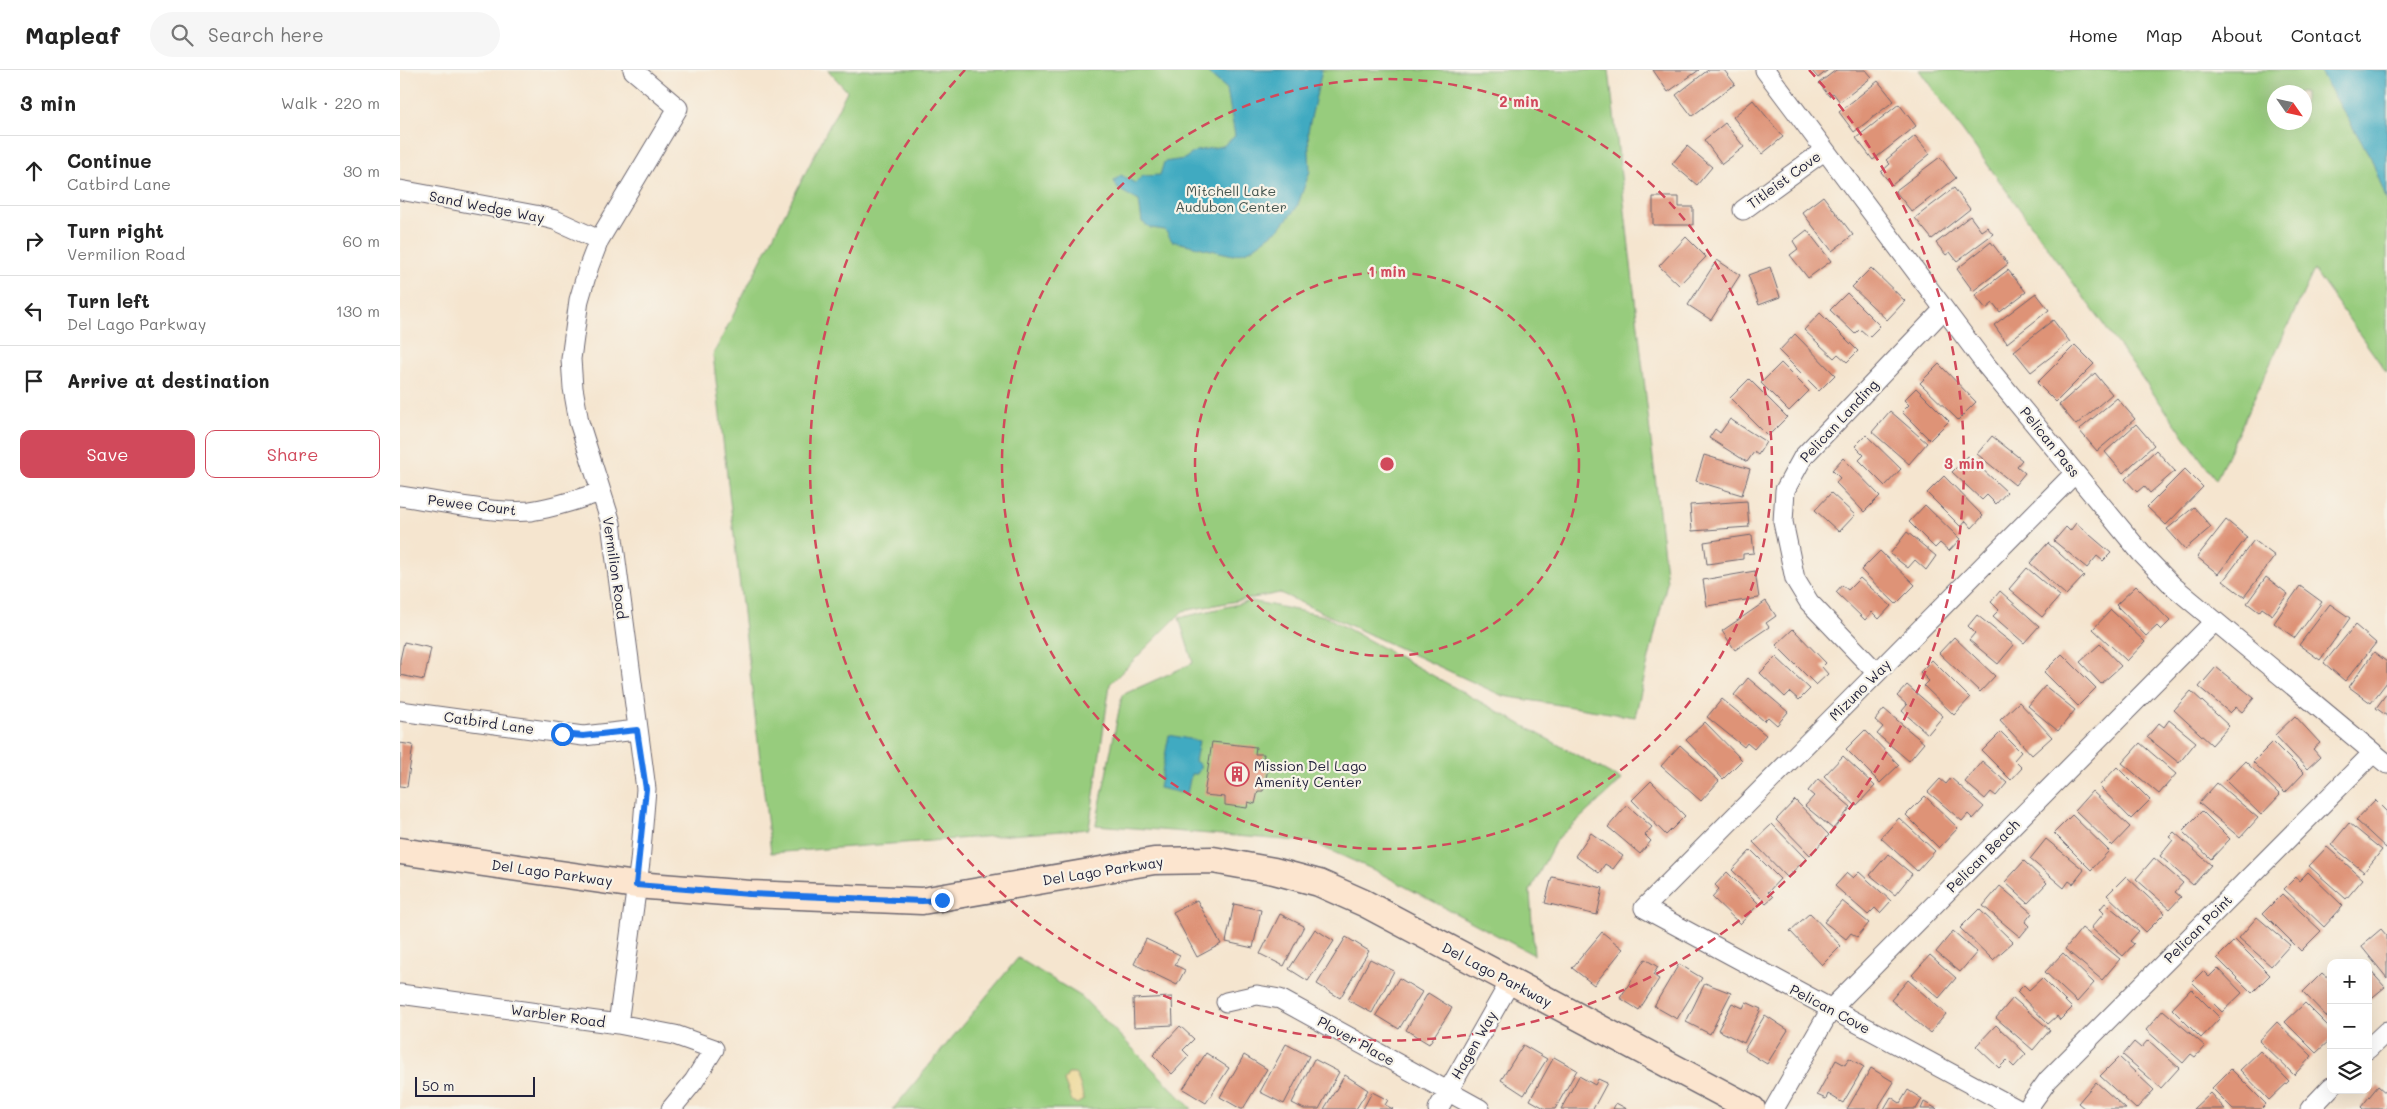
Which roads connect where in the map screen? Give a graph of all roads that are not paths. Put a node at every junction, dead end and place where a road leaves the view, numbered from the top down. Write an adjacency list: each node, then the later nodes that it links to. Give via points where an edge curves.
1 (633, 70): 6 (street, Vermilion Road, via 678,108)
2 (1765, 70): 3 (street, Pelican Pass)
3 (1825, 150): 5 (street, Titleist Cove); 7 (street, Pelican Pass)
4 (400, 190): 6 (street, Sand Wedge Way, via 535,215)
5 (1743, 210)
6 (600, 240): 9 (street, Vermilion Road, via 578,300 571,359 579,422)
7 (1944, 309): 8 (street, Pelican Pass); 12 (street, Pelican Landing, via 1802,457 1785,490 1783,522 1795,579 1809,602)
8 (2075, 473): 11 (street, Pelican Pass, via 2173,586); 12 (street, Mizuno Way)
9 (601, 492): 10 (street, Pewee Court, via 529,511 506,511); 14 (street, Vermilion Road, via 611,523)
10 (400, 496)
11 (2215, 621): 15 (street, Pelican Pass); 22 (street, Pelican Beach)
12 (1878, 672): 18 (street, Mizuno Way)
13 (400, 711): 14 (street, Catbird Lane, via 583,736)
14 (637, 730): 17 (street, Vermilion Road, via 646,789)
15 (2380, 759): 34 (street, Pelican Point, via 2048,1080)
16 (400, 851): 17 (street, Del Lago Parkway)
17 (636, 885): 19 (street, Del Lago Parkway, via 750,894 922,901 1154,861 1213,860 1319,883 1364,903); 23 (street, Vermilion Road)
18 (1644, 908): 22 (street, Pelican Cove)
19 (1510, 982): 26 (street, Hagen Way); 31 (street, Del Lago Parkway)
20 (400, 994): 23 (street, Warbler Road)
21 (1226, 1002): 26 (street, Plover Place, via 1257,995 1280,999)
22 (1831, 1010): 32 (street, Pelican Beach); 33 (street, Pelican Cove)
23 (618, 1024): 28 (street, Warbler Road, via 675,1035 714,1049)
24 (2387, 1031): 25 (street)
25 (2372, 1045)
26 (1448, 1091): 29 (street, Hagen Way); 30 (street, Plover Place)
27 (2327, 1091): 35 (street)
28 (671, 1109)
29 (1438, 1109)
30 (1480, 1109)
31 (1752, 1109)
32 (1774, 1109)
33 (2017, 1109)
34 (2027, 1109)
35 (2310, 1109)

